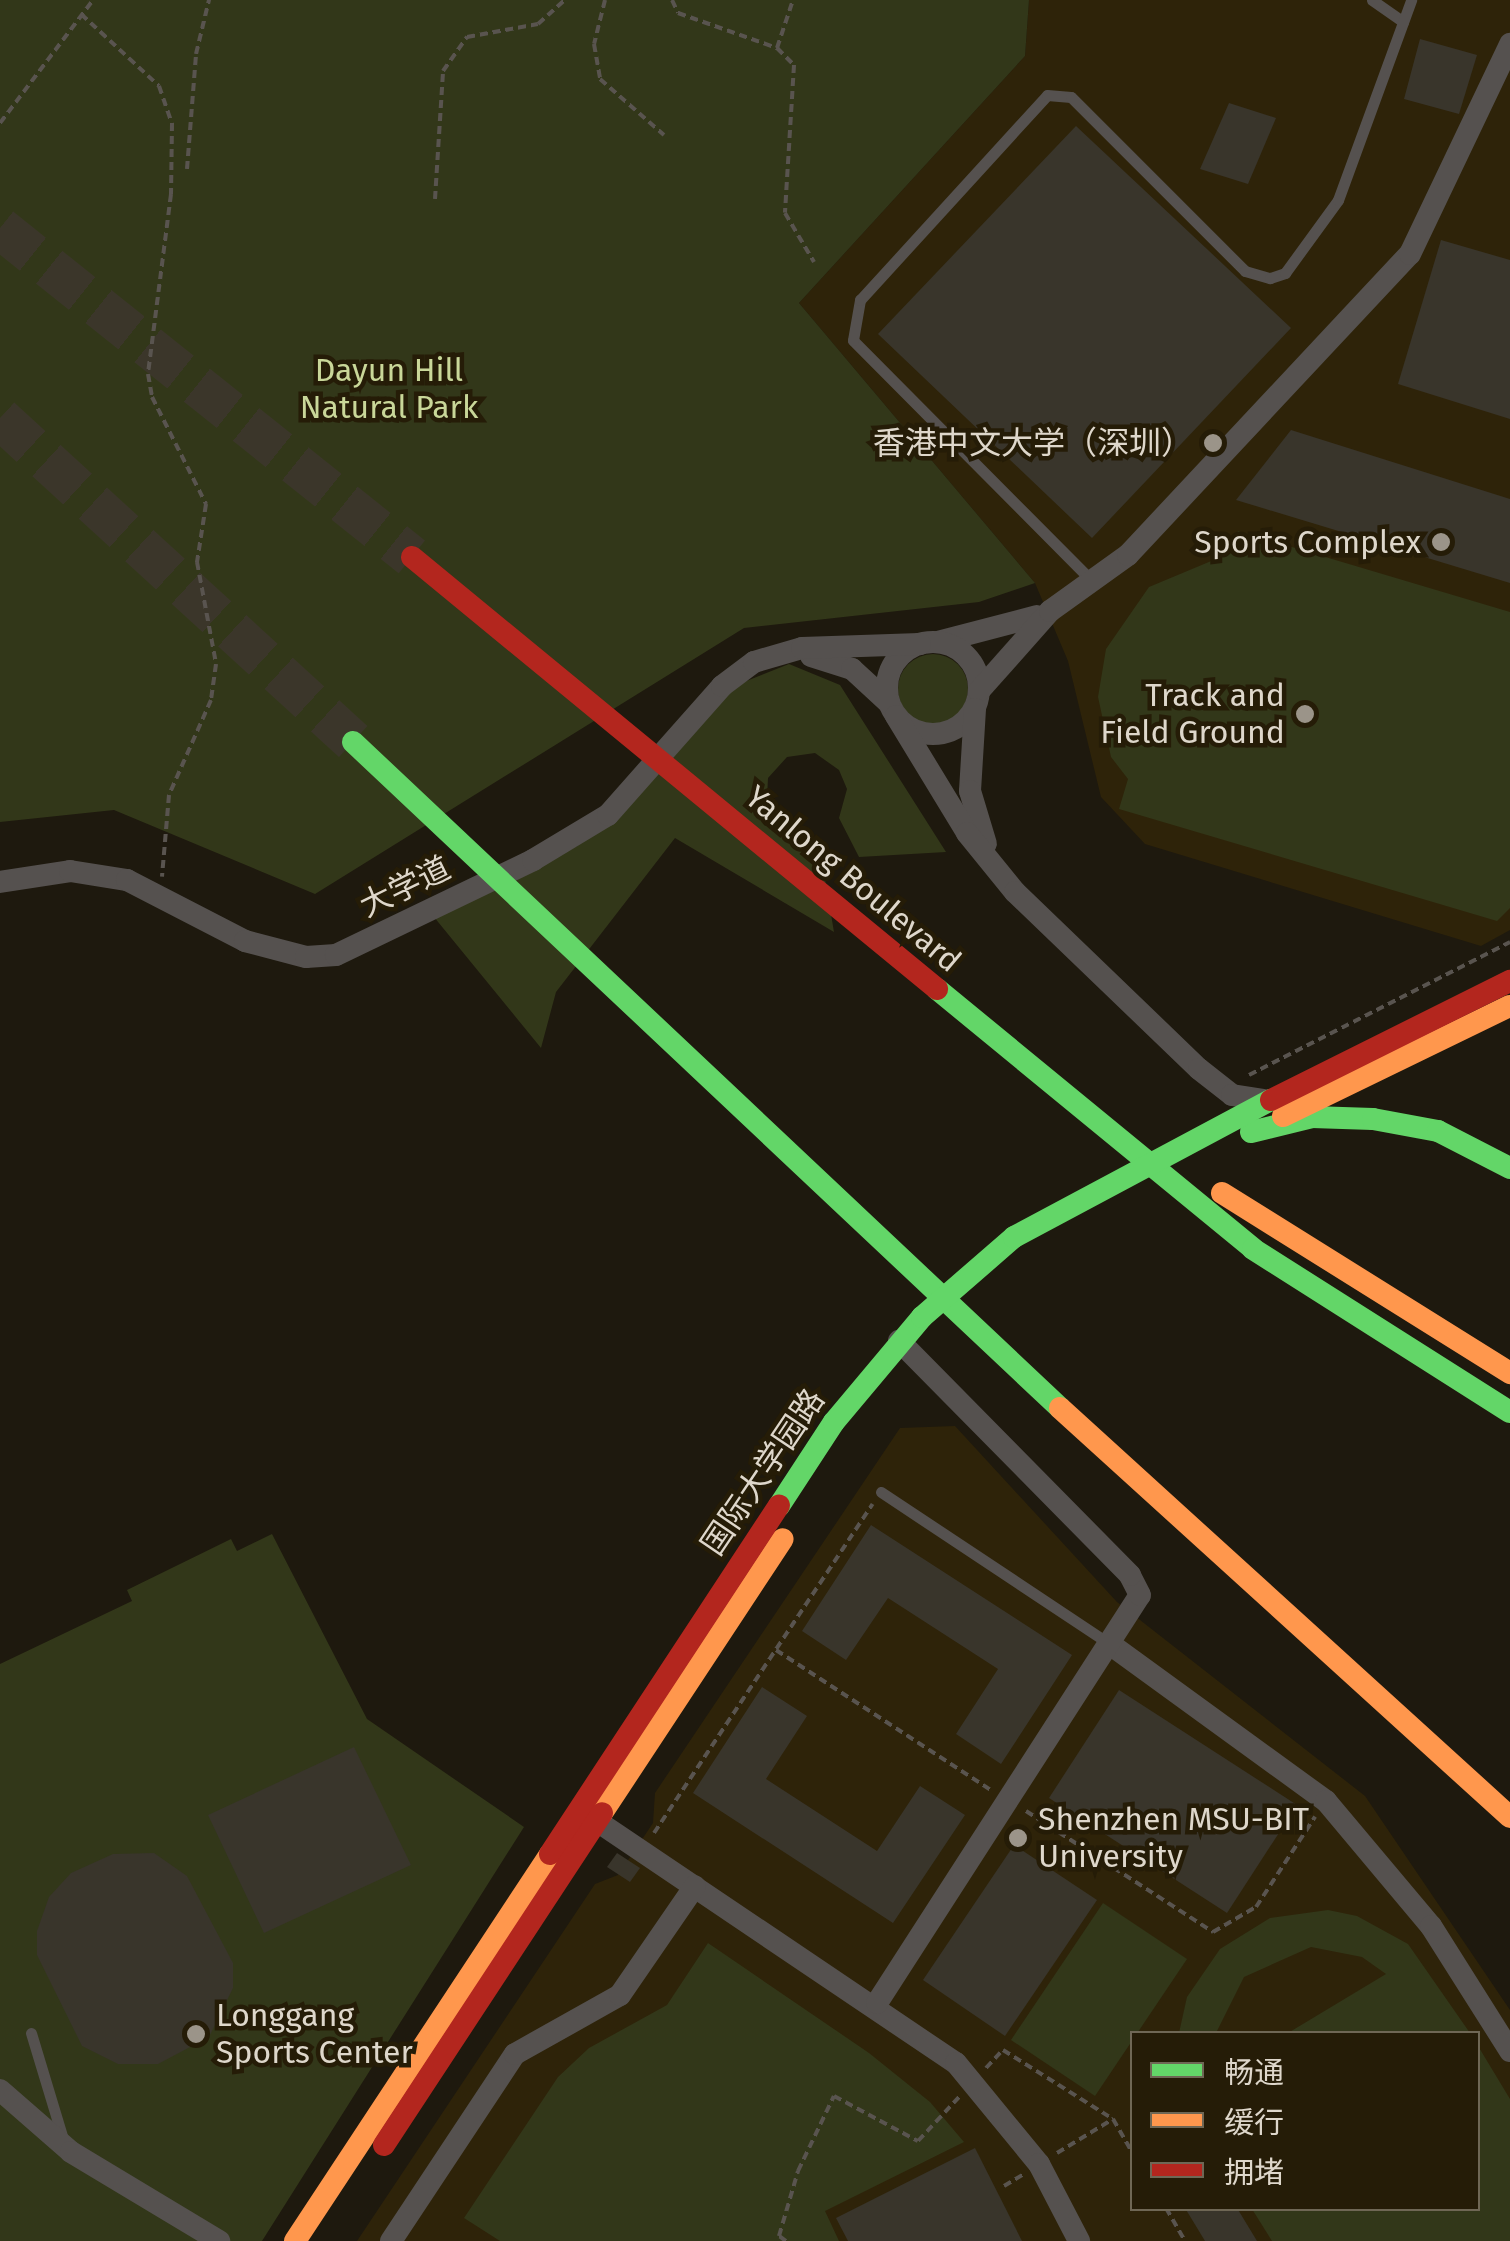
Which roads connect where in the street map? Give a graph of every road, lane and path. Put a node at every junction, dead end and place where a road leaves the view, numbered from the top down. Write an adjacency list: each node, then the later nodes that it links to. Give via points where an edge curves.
1 (93, 0): 10 (path)
2 (209, 0): 16 (path)
3 (565, 0): 17 (path, via 538,24 467,38 444,71)
4 (605, 0): 15 (path, via 594,44 600,79)
5 (672, 0): 13 (path, via 678,13)
6 (794, 0): 13 (path)
7 (1372, 0): 9 (lane)
8 (1412, 0): 11 (lane)
9 (1386, 4): 11 (lane)
10 (81, 14): 14 (path); 29 (path, via 158,86 172,123 171,194 148,374 152,397 197,472 206,504 197,562 216,664 211,700 169,795)
11 (1403, 22): 20 (lane, via 1338,200 1285,272 1270,278 1245,271 1071,97 1047,95 860,300 854,340)
12 (1510, 44): 20 (street, via 1410,254)
13 (777, 48): 18 (path, via 794,65 785,213)
14 (0, 124)
15 (664, 135)
16 (187, 168)
17 (435, 199)
18 (814, 262)
19 (412, 557): 33 (main road, Yanlong Boulevard)
20 (1094, 582): 21 (street)
21 (1050, 611): 22 (street, 大学道, via 992,634); 24 (street)
22 (928, 643): 23 (street, 大学道); 24 (street, via 963,653); 25 (street, via 889,674)
23 (773, 654): 25 (street, via 836,661); 29 (street, 大学道, via 722,686 608,814 533,860 336,954 275,952)
24 (978, 697): 25 (street, via 960,725 934,734); 27 (street, via 970,790)
25 (893, 709): 27 (street)
26 (353, 742): 47 (main road)
27 (1000, 874): 34 (street, via 1142,1020)
28 (0, 882): 29 (street, 大学道, via 70,871 127,880)
29 (160, 896)
30 (1510, 942): 34 (path)
31 (1510, 981): 35 (main road, 国际大学园路)
32 (1510, 1006): 36 (main road, 国际大学园路)
33 (1026, 1064): 39 (main road); 40 (main road, Yanlong Boulevard, via 1253,1249)
34 (1224, 1088): 35 (street)
35 (1263, 1100): 38 (main road, 国际大学园路, via 1014,1236)
36 (1251, 1132): 37 (main road, via 1312,1117 1407,1124 1467,1142); 38 (main road, 国际大学园路, via 1028,1253)
37 (1510, 1168)
38 (907, 1349): 42 (street, via 1138,1584 1137,1608); 46 (main road, 国际大学园路, via 834,1422); 48 (main road, 国际大学园路)
39 (1510, 1374)
40 (1510, 1412)
41 (881, 1492): 42 (lane); 43 (path)
42 (1114, 1646): 44 (street); 45 (street)
43 (776, 1650): 44 (path, via 992,1790); 49 (path)
44 (1014, 1796): 45 (path, via 1026,1812 1213,1932 1256,1907); 51 (street)
45 (1326, 1801): 53 (street, via 1431,1926)
46 (578, 1808): 48 (street); 60 (main road, 国际大学园路)
47 (1510, 1817)
48 (598, 1822): 49 (street); 61 (main road, 国际大学园路)
49 (642, 1851): 50 (street)
50 (694, 1886): 51 (street); 62 (street, via 620,1994 520,2048)
51 (877, 2003): 54 (street)
52 (30, 2033): 57 (lane)
53 (1510, 2051)
54 (974, 2080): 56 (path, via 1003,2050 1113,2119); 63 (path, via 918,2141 834,2096 798,2171 778,2236); 64 (street, via 1040,2164)
55 (0, 2090): 57 (street)
56 (1130, 2149)
57 (71, 2152): 59 (street)
58 (1168, 2211): 65 (path)
59 (220, 2241)
60 (295, 2241)
61 (321, 2241)
62 (391, 2241)
63 (786, 2241)
64 (1079, 2241)
65 (1185, 2241)

